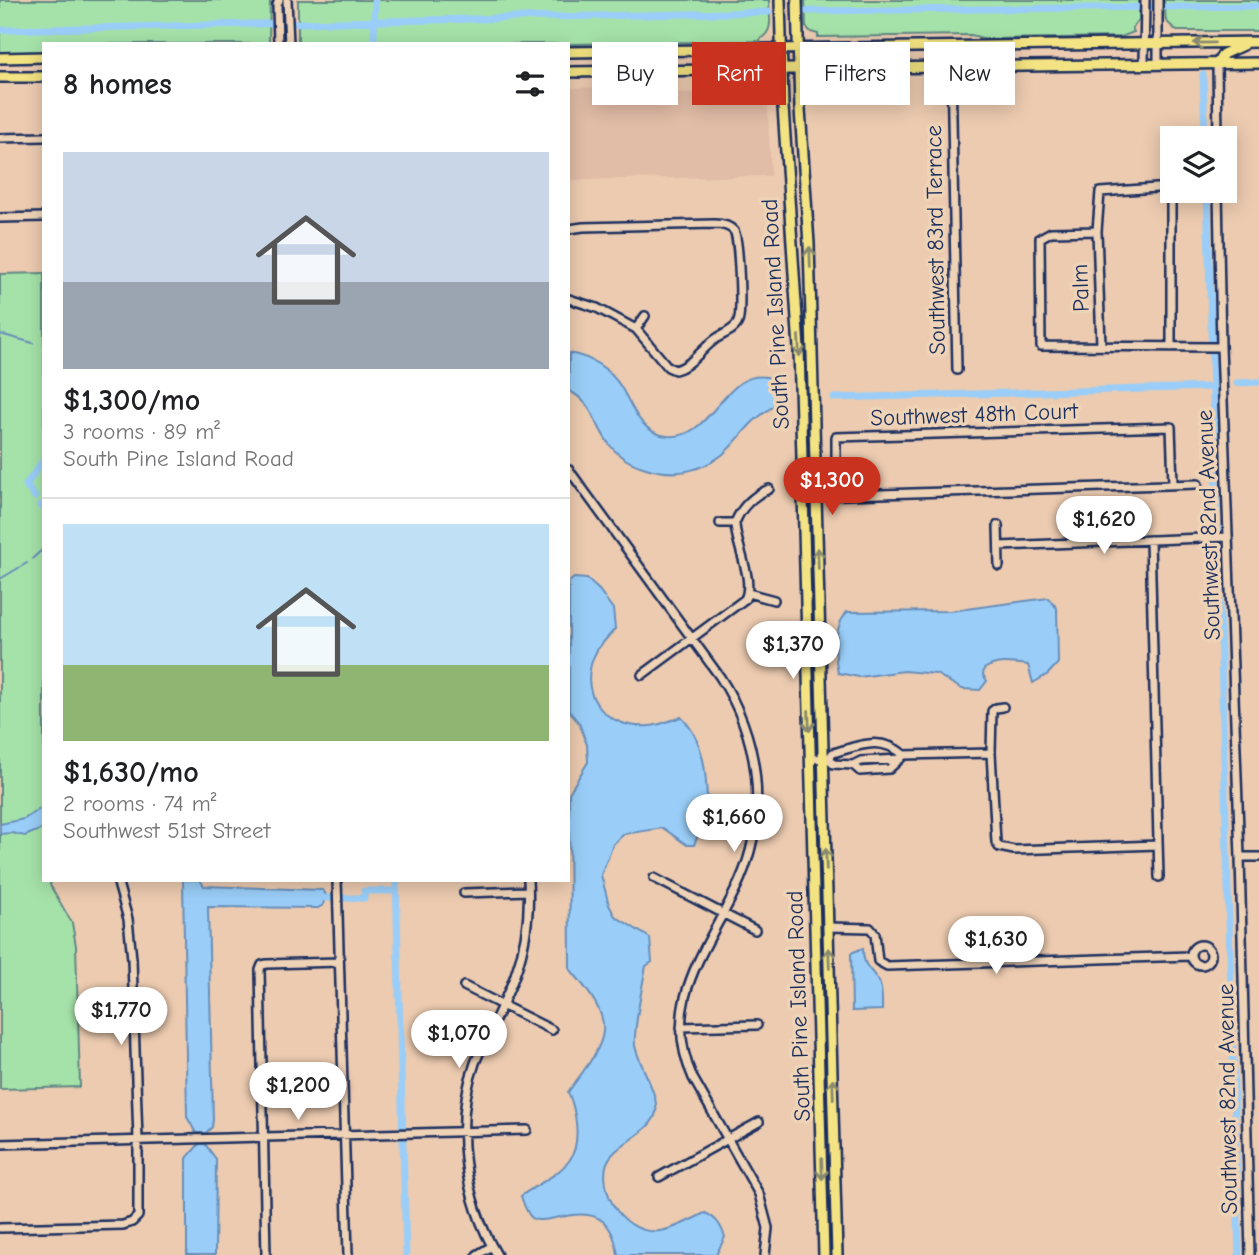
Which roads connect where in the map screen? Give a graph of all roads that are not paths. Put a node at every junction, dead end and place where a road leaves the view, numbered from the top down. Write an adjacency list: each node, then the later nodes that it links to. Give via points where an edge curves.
1 (780, 0): 9 (main road, South Pine Island Road)
2 (797, 0): 14 (main road, South Pine Island Road)
3 (1145, 0): 11 (street)
4 (1158, 0): 12 (street)
5 (278, 2): 7 (street)
6 (288, 2): 8 (street)
7 (278, 42)
8 (289, 42)
9 (781, 42)
10 (1255, 42): 12 (main road, one-way to 12); 22 (main road, via 1229,50)
11 (1145, 44): 12 (main road); 14 (main road); 19 (street)
12 (1158, 44): 20 (street)
13 (786, 49): 14 (main road)
14 (798, 49): 26 (main road, South Pine Island Road)
15 (692, 50): 16 (main road)
16 (570, 52)
17 (42, 57): 18 (main road)
18 (0, 58)
19 (1144, 63): 20 (main road); 23 (main road)
20 (1158, 63): 22 (main road)
21 (1259, 63): 22 (main road)
22 (1216, 64): 33 (street)
23 (1015, 65)
24 (924, 67): 26 (main road)
25 (786, 69): 26 (main road)
26 (799, 69): 53 (main road, South Pine Island Road, one-way to 26)
27 (692, 70): 28 (main road)
28 (570, 72)
29 (0, 77): 30 (main road)
30 (42, 77)
31 (784, 105): 61 (main road, South Pine Island Road, one-way to 61, via 799,349)
32 (952, 105): 47 (street, Southwest 83rd Terrace)
33 (1218, 126)
34 (42, 137): 35 (street)
35 (0, 138)
36 (1218, 203): 46 (street, Southwest 82nd Avenue)
37 (42, 217): 38 (street)
38 (0, 218)
39 (570, 229): 43 (street, via 714,224 733,230 738,242 737,325 675,370)
40 (1097, 231): 44 (street, Palm); 44 (street, via 1051,232 1040,238 1041,346); 45 (street, Palm, via 1100,192 1171,187)
41 (570, 299): 43 (street)
42 (645, 316): 43 (street)
43 (635, 328)
44 (1101, 345): 45 (street)
45 (1171, 347): 46 (street)
46 (1221, 347): 57 (street, Southwest 82nd Avenue)
47 (957, 370)
48 (570, 471): 65 (street)
49 (1173, 484): 50 (street); 52 (street); 52 (street, Southwest 48th Court, via 1171,427 836,438)
50 (1198, 484)
51 (769, 489): 55 (street, via 752,498)
52 (836, 495): 53 (street)
53 (816, 496): 62 (main road, South Pine Island Road, one-way to 53)
54 (720, 523): 55 (street)
55 (735, 523): 63 (street)
56 (998, 525): 59 (street)
57 (1225, 537): 58 (street); 77 (street, Southwest 82nd Avenue)
58 (1150, 540): 59 (street); 76 (street)
59 (999, 546): 60 (street)
60 (999, 566)
61 (805, 582): 62 (main road); 72 (main road, South Pine Island Road, one-way to 72)
62 (819, 582): 71 (main road, South Pine Island Road)
63 (748, 593): 64 (street); 65 (street)
64 (774, 600)
65 (692, 638): 66 (street); 86 (street, via 736,705 756,772 750,852)
66 (642, 675)
67 (1003, 707): 69 (street, via 992,711)
68 (884, 746): 70 (street, via 898,750); 71 (street, via 872,742); 73 (street)
69 (991, 753): 70 (street); 76 (street, via 999,847)
70 (902, 757): 73 (street); 75 (street, via 889,769)
71 (826, 758): 72 (street); 74 (street, via 834,764); 87 (main road, South Pine Island Road, one-way to 71)
72 (810, 759): 112 (main road, South Pine Island Road, one-way to 112)
73 (879, 760): 74 (street); 75 (street)
74 (853, 765): 75 (street, via 860,771)
75 (878, 770)
76 (1158, 845): 79 (street)
77 (1240, 857): 78 (street); 114 (street, Southwest 82nd Avenue)
78 (1259, 857)
79 (1159, 877)
80 (654, 878): 86 (street)
81 (118, 882): 102 (street, via 132,959)
82 (337, 882): 90 (street)
83 (528, 882): 84 (street)
84 (528, 891): 85 (street); 92 (street, via 523,949)
85 (464, 893)
86 (723, 914): 88 (street); 94 (street, via 687,984)
87 (828, 927): 89 (street, via 870,928 878,961 887,966); 113 (main road, South Pine Island Road, one-way to 87)
88 (755, 930)
89 (1190, 956)
90 (339, 962): 99 (street); 100 (street, via 262,965)
91 (464, 986): 92 (street)
92 (502, 1005): 95 (street); 98 (street, via 471,1076)
93 (757, 1025): 94 (street)
94 (681, 1027): 101 (street, via 689,1068)
95 (552, 1030)
96 (759, 1122): 101 (street)
97 (527, 1130): 98 (street)
98 (464, 1132): 99 (street); 106 (street, via 472,1195)
99 (344, 1135): 100 (street); 108 (street)
100 (263, 1137): 102 (street); 107 (street)
101 (728, 1139): 104 (street); 111 (street, via 762,1202 768,1228)
102 (138, 1140): 103 (street); 105 (street, via 139,1203 132,1222)
103 (0, 1144)
104 (659, 1177)
105 (0, 1228)
106 (492, 1246): 109 (street); 110 (street)
107 (266, 1255)
108 (348, 1255)
109 (477, 1255)
110 (497, 1255)
111 (765, 1255)
112 (824, 1255)
113 (836, 1255)
114 (1250, 1255)

